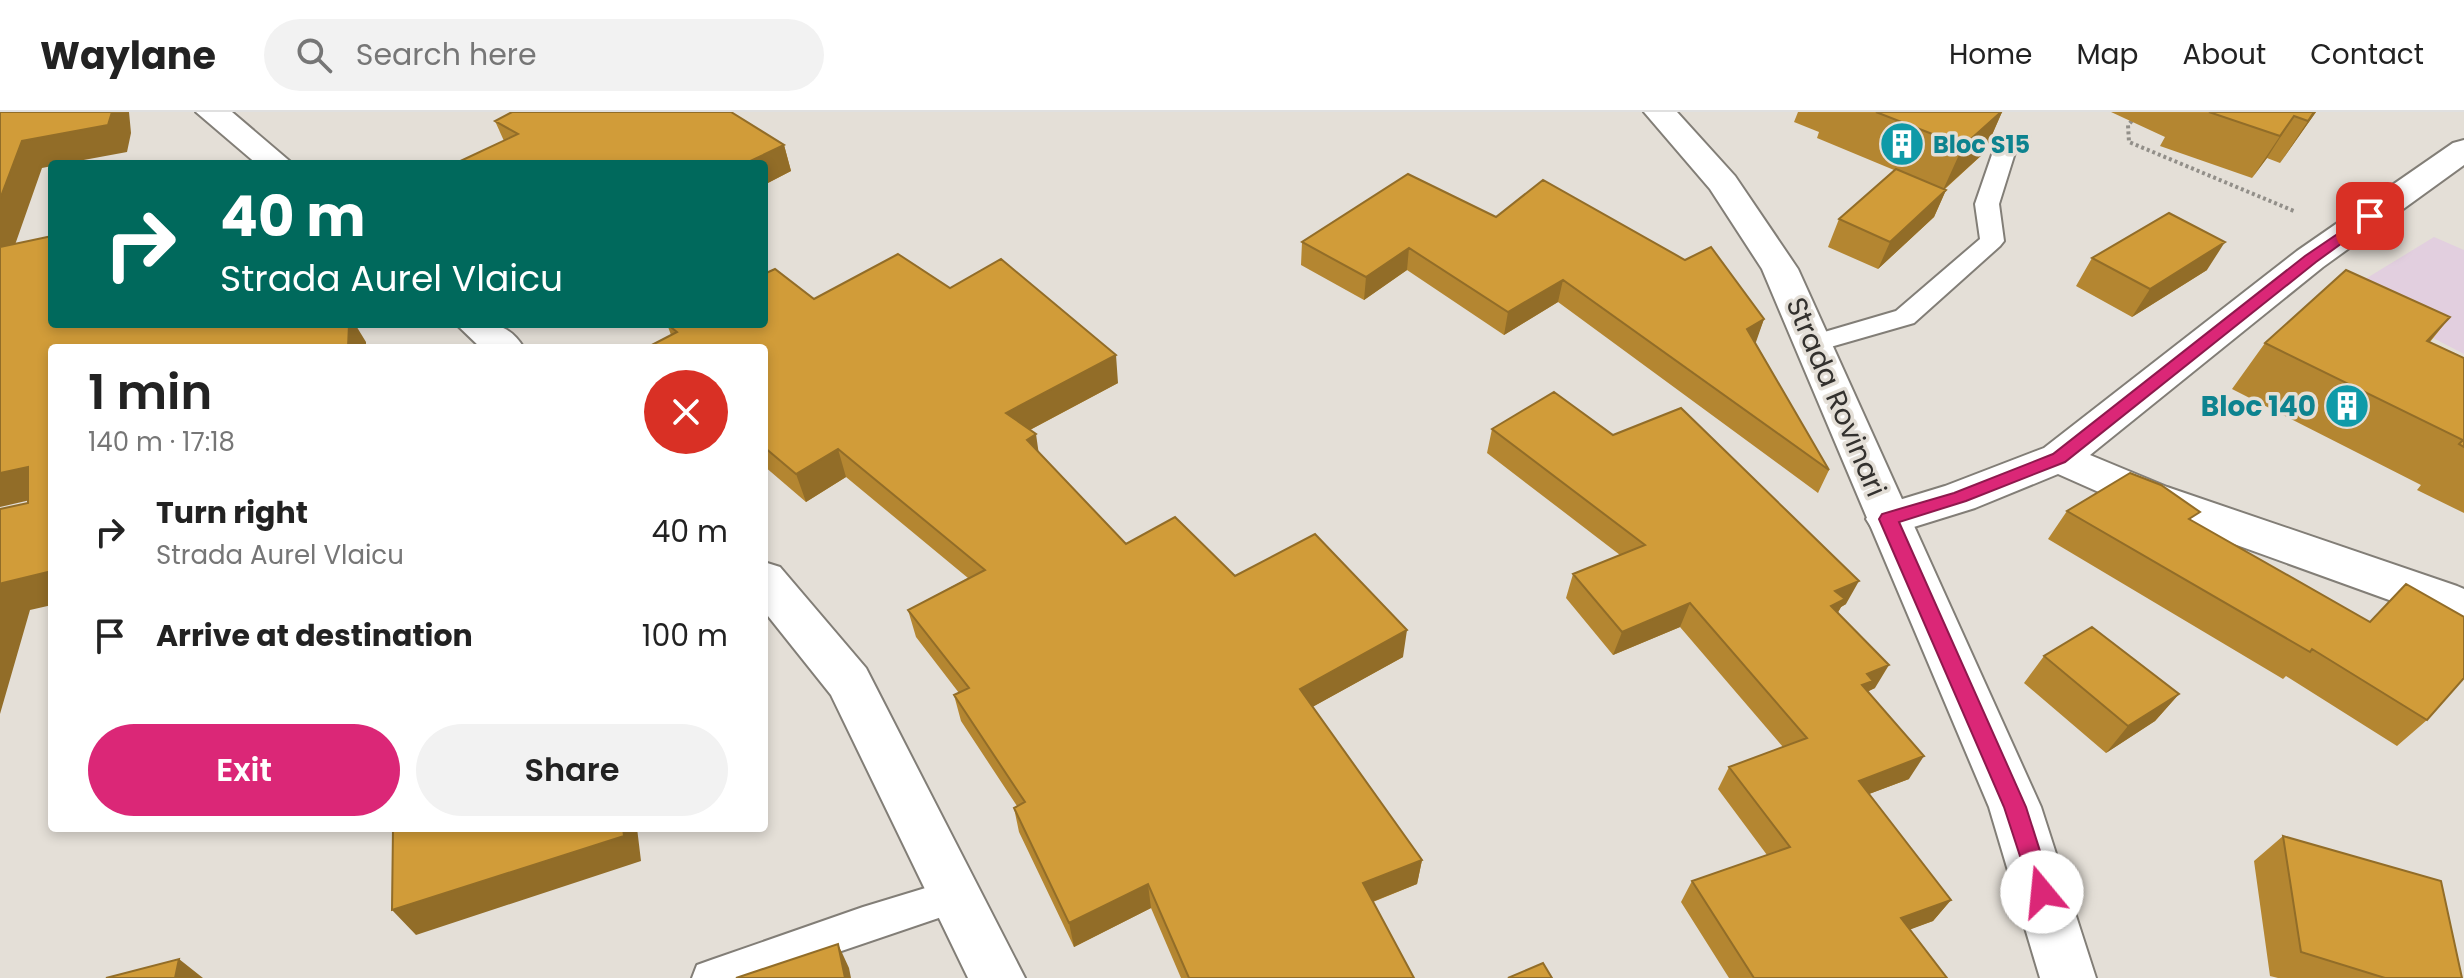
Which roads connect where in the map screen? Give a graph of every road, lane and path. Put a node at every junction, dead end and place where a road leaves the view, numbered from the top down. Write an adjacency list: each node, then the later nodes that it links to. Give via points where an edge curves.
1 (212, 112): 6 (street)
2 (1660, 112): 10 (street, Strada Rovinari, via 1723,183 1772,256)
3 (2140, 112): 7 (path, via 2128,125 2129,142)
4 (2007, 143): 10 (lane, via 1987,204 1992,241 1905,317)
5 (2464, 150): 7 (street)
6 (272, 160)
7 (2347, 232): 11 (street)
8 (480, 328): 9 (street)
9 (500, 344)
10 (1813, 344): 12 (street, Strada Rovinari)
11 (2059, 458): 12 (street); 14 (street, via 2152,498)
12 (1888, 519): 18 (street, Strada Rovinari, via 2015,807)
13 (768, 584): 15 (street, via 849,682)
14 (2464, 609)
15 (955, 896): 16 (lane); 17 (street)
16 (711, 978)
17 (997, 978)
18 (2068, 978)

